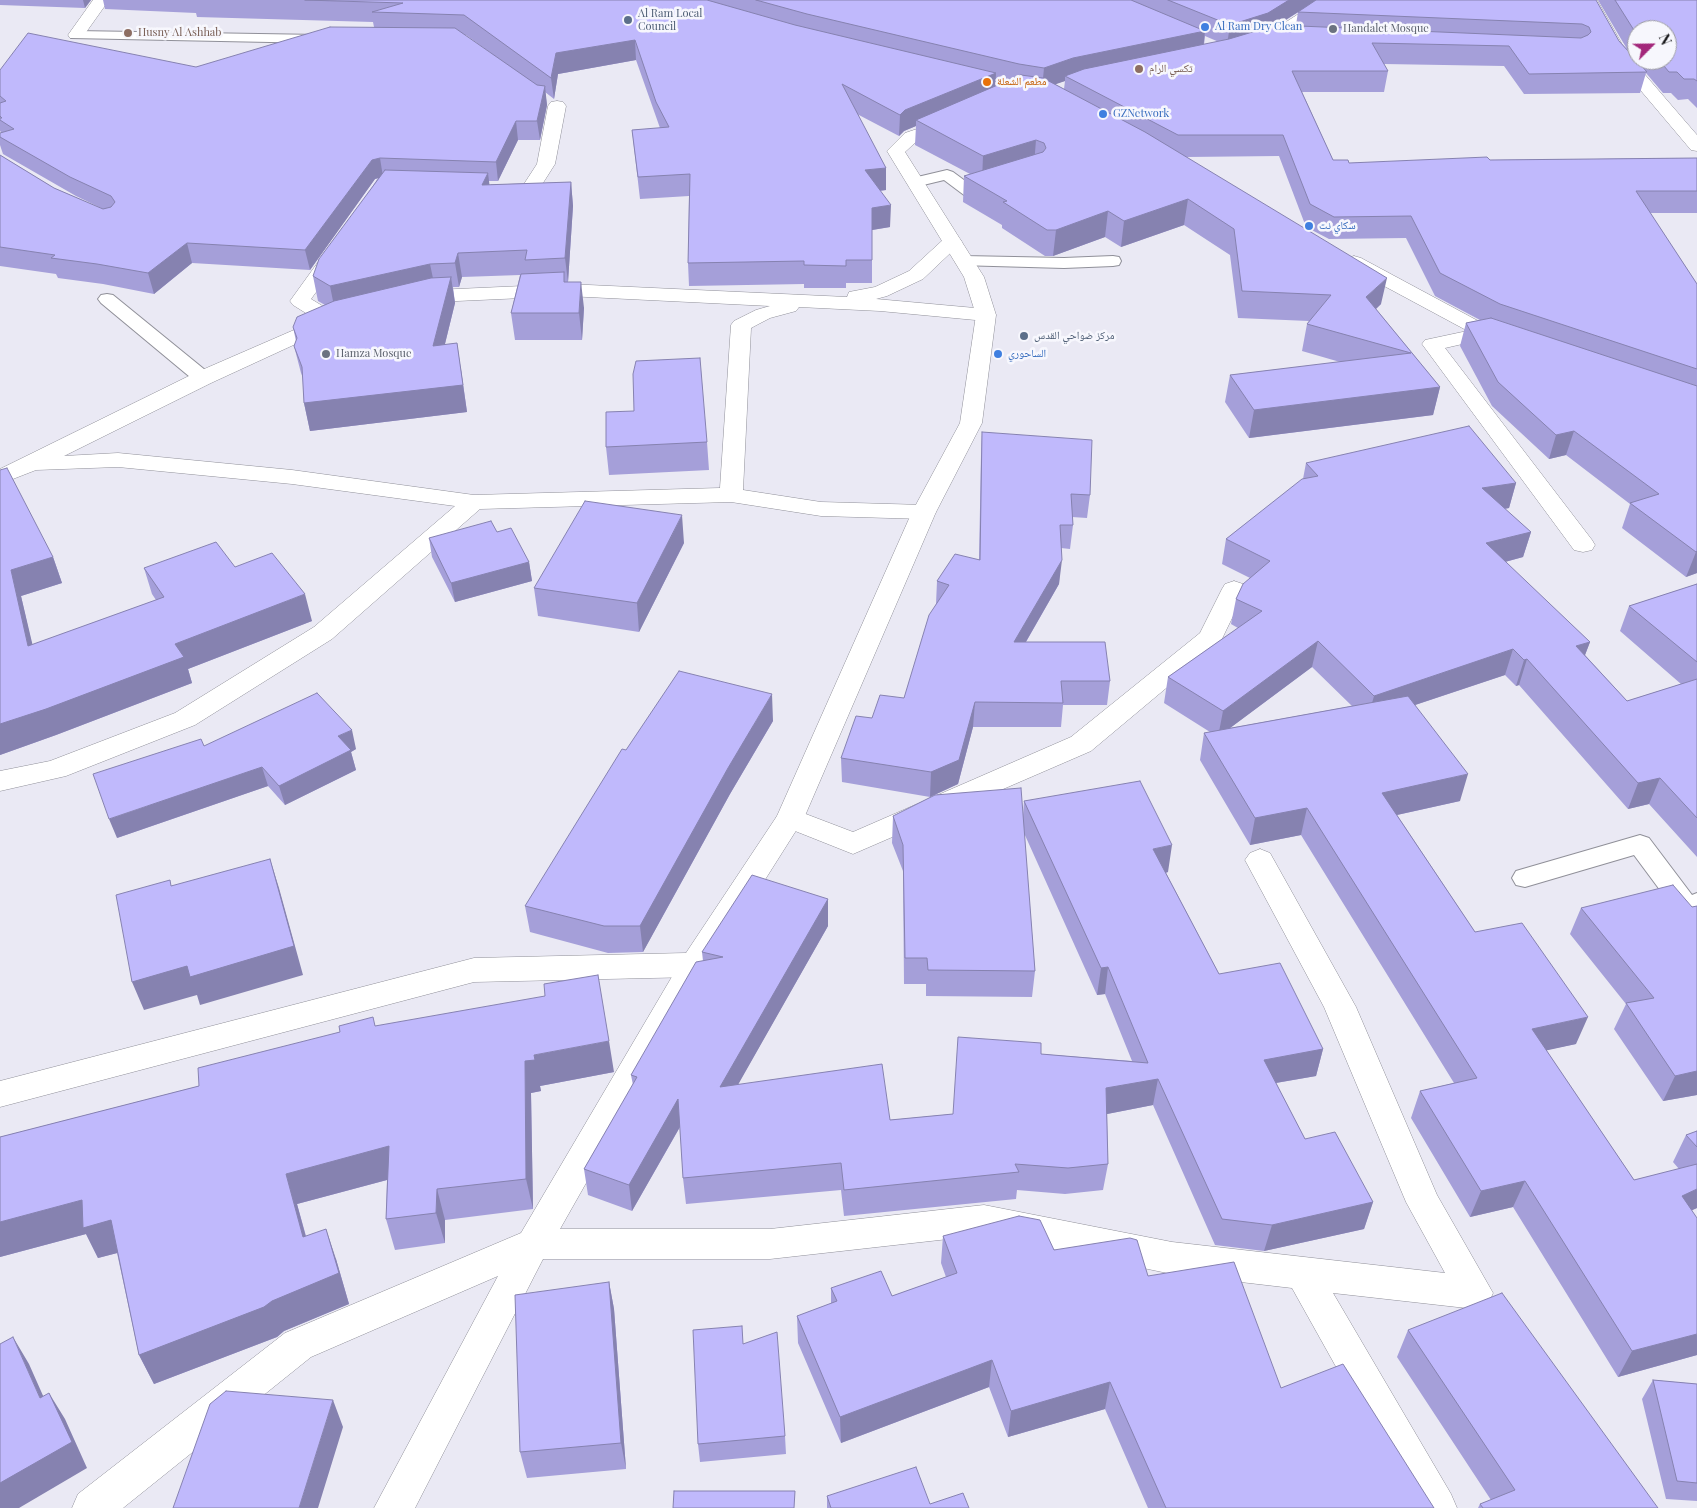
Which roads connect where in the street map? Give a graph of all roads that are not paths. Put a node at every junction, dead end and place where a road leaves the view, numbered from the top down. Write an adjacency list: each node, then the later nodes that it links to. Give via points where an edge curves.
1 (101, 0): 4 (street)
2 (1332, 0): 5 (street)
3 (1588, 0): 11 (street, via 1622,57)
4 (76, 35): 6 (lane)
5 (1272, 38): 7 (street); 8 (street)
6 (334, 39)
7 (1302, 39)
8 (1245, 47)
9 (557, 106): 14 (street, via 546,164 529,190)
10 (974, 112): 13 (street, via 911,137 896,151)
11 (1697, 146)
12 (1007, 180): 13 (lane, via 970,192 947,175)
13 (915, 182): 16 (street)
14 (480, 188)
15 (344, 239): 25 (street, via 300,301 342,318)
16 (958, 252): 18 (lane, via 1064,263); 20 (street, via 880,292); 22 (street, via 974,277)
17 (1339, 254): 23 (street)
18 (1113, 261)
19 (107, 299): 25 (lane)
20 (811, 302): 21 (street, via 567,290 435,296); 22 (street); 28 (street, via 763,314 741,325)
21 (398, 305)
22 (986, 315): 30 (street, via 971,423)
23 (1486, 333): 24 (street); 31 (street, via 1432,344)
24 (1523, 345)
25 (203, 378): 26 (street)
26 (30, 464): 27 (street); 29 (street, via 118,460 292,477)
27 (0, 477)
28 (731, 495): 29 (street); 30 (street, via 821,509)
29 (474, 502): 33 (street, via 323,633 185,719 56,769)
30 (924, 512): 34 (street)
31 (1583, 545)
32 (1234, 589): 34 (street, via 1211,637 1081,744 853,844)
33 (0, 781)
34 (790, 818): 38 (street)
35 (1260, 860): 41 (street, via 1340,1007 1423,1202 1475,1292)
36 (1526, 878): 37 (lane, via 1640,844 1686,906)
37 (1697, 903)
38 (695, 965): 39 (street, via 474,970); 40 (street)
39 (0, 1094)
40 (533, 1244): 41 (street, via 770,1244 984,1220 1172,1258); 42 (street, via 298,1345); 43 (street)
41 (1302, 1272): 44 (street)
42 (92, 1508)
43 (394, 1508)
44 (1436, 1508)

